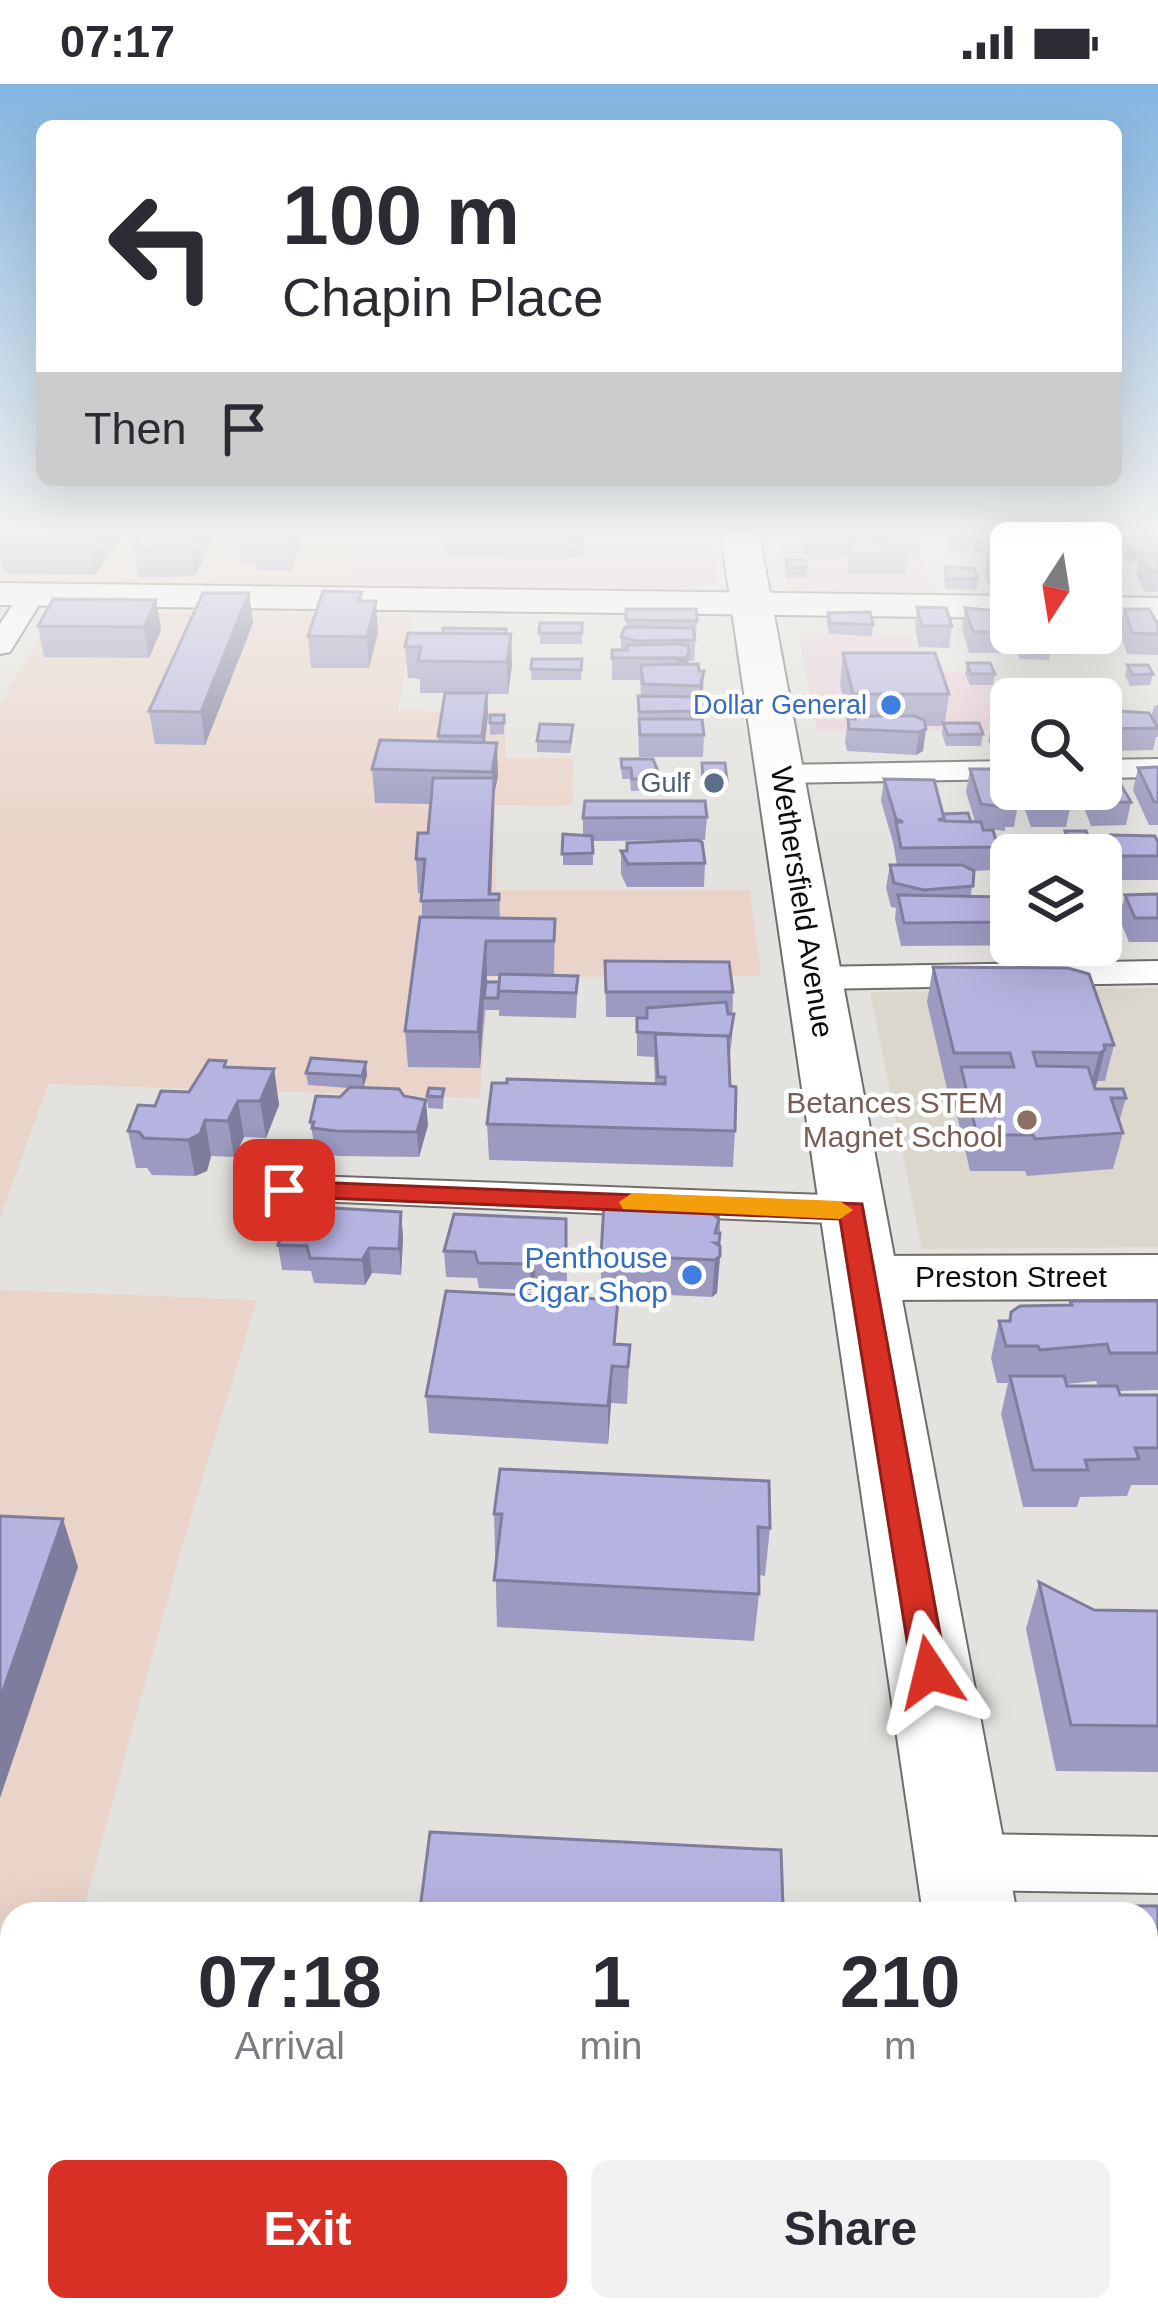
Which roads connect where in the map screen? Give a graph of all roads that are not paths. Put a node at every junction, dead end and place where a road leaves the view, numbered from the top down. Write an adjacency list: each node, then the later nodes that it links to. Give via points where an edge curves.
1 (757, 633): 5 (main road, Wethersfield Avenue)
2 (1158, 767): 3 (street)
3 (1122, 768)
4 (990, 770): 5 (street)
5 (780, 774): 7 (main road, Wethersfield Avenue)
6 (1158, 972): 7 (street)
7 (814, 977): 9 (main road, Wethersfield Avenue)
8 (284, 1190): 9 (street)
9 (853, 1210): 11 (main road, Wethersfield Avenue)
10 (1158, 1276): 11 (main road, Preston Street)
11 (864, 1279): 13 (main road, Wethersfield Avenue)
12 (1158, 1865): 13 (street)
13 (965, 1888)

